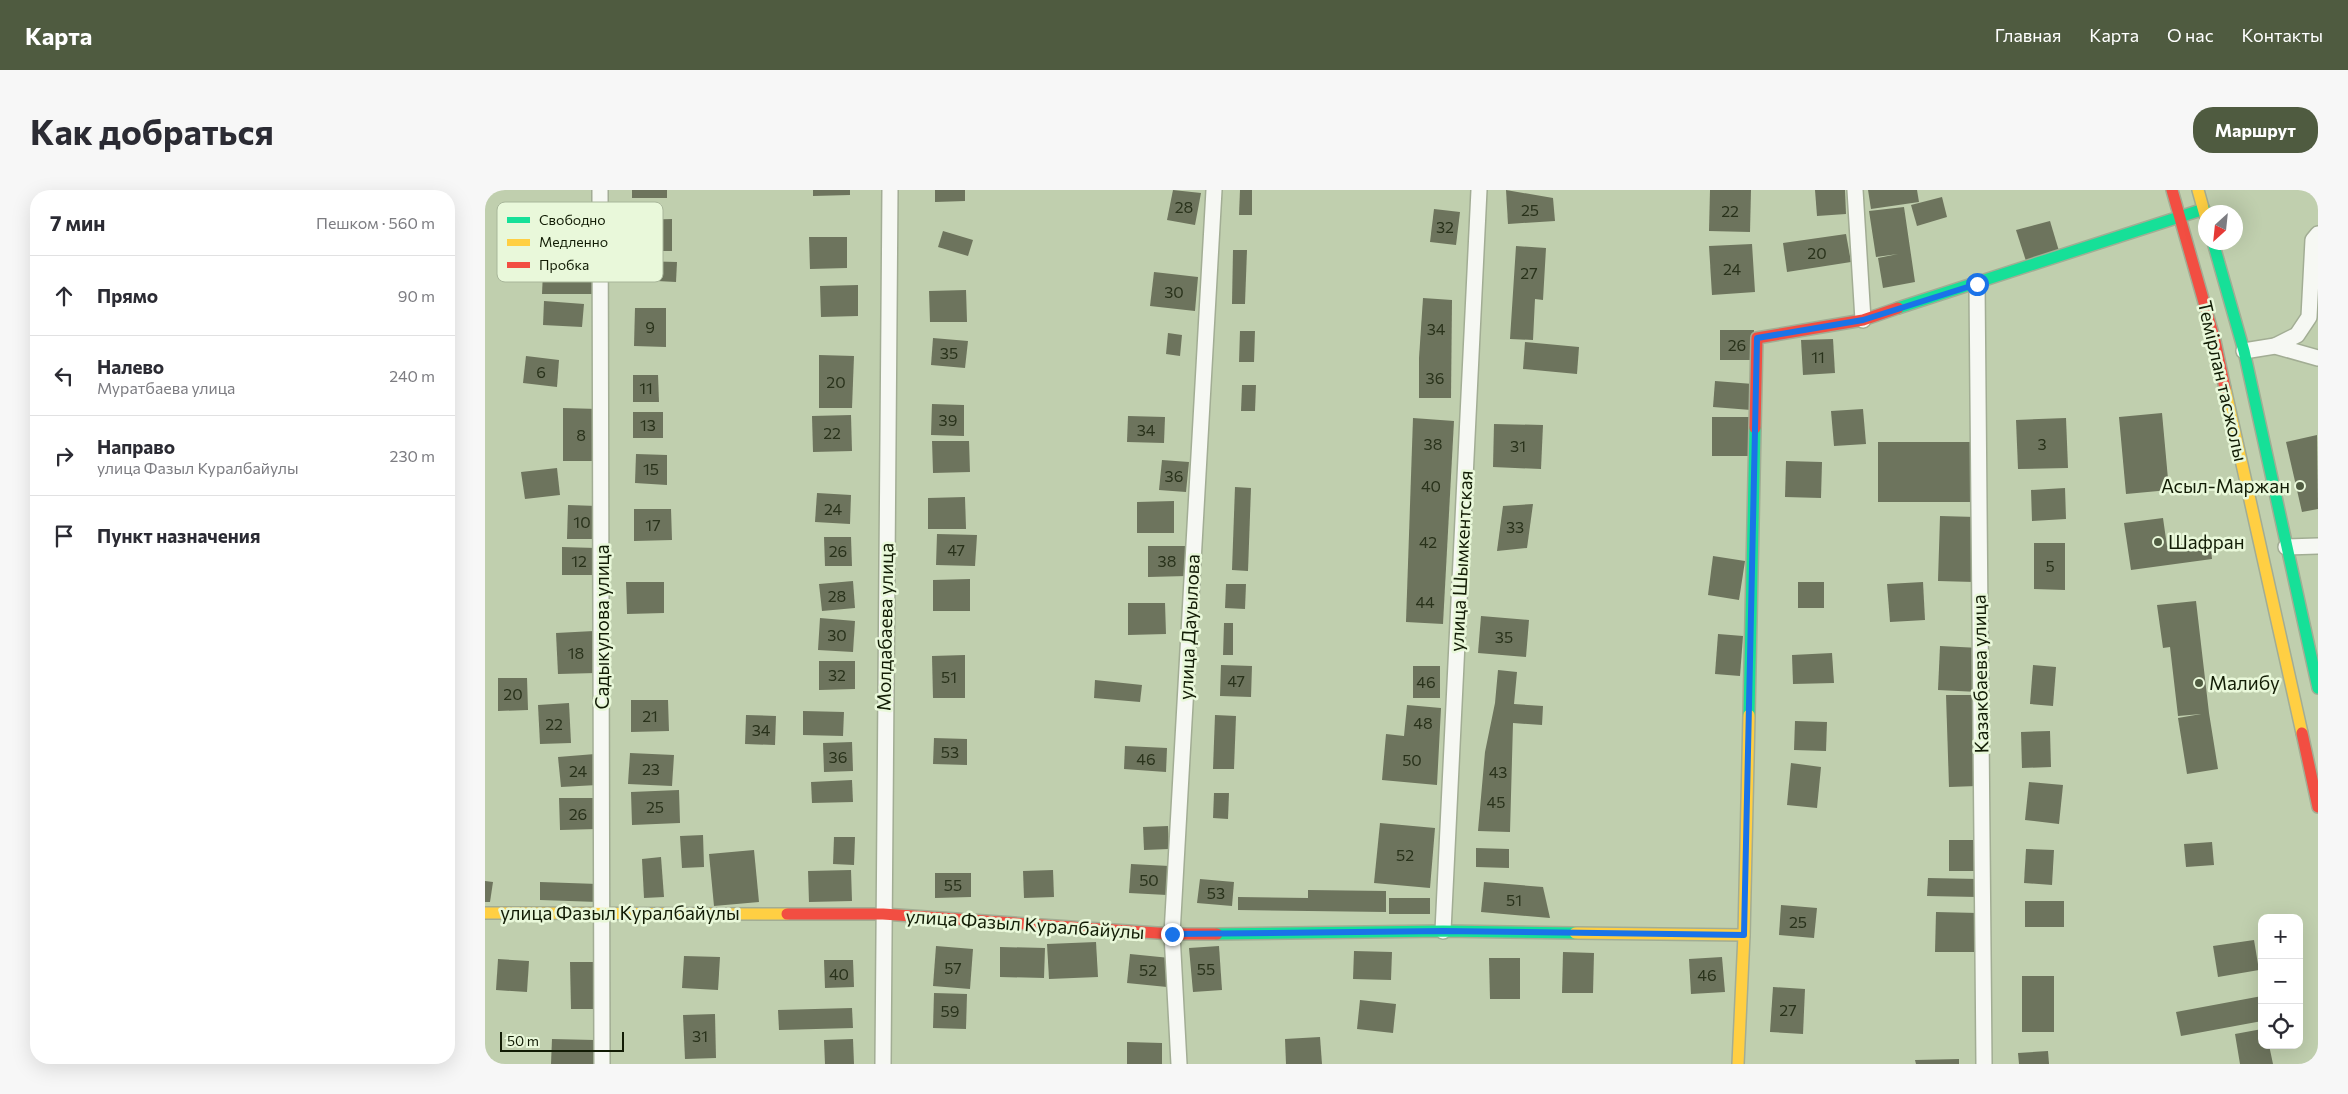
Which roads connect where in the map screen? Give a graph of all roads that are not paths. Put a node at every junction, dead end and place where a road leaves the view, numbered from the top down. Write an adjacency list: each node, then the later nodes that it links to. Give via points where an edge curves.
1 (890, 190): 24 (street, Молдабаева улица)
2 (1214, 190): 26 (street, улица Дауылова)
3 (1479, 190): 25 (street, улица Шымкентская)
4 (1855, 190): 14 (street)
5 (2172, 190): 9 (street, Темірлан тасжолы)
6 (2198, 190): 7 (street)
7 (2203, 205)
8 (2198, 213): 9 (street)
9 (2180, 216): 13 (street); 21 (street, Темірлан тасжолы, via 2215,341)
10 (2318, 234): 15 (street, via 2313,240 2309,317 2297,335)
11 (2215, 250): 16 (street, Темірлан тасжолы)
12 (601, 282): 23 (street, Садыкулова улица)
13 (1977, 284): 14 (street); 32 (street, Казакбаева улица)
14 (1863, 320): 27 (street, via 1757,338)
15 (2275, 346): 16 (street); 17 (street)
16 (2244, 351): 19 (street, Темірлан тасжолы)
17 (2318, 358)
18 (2318, 546): 19 (street)
19 (2286, 547): 20 (street, Темірлан тасжолы)
20 (2318, 688)
21 (2318, 807)
22 (485, 912): 23 (street, улица Фазыл Куралбайулы)
23 (603, 913): 24 (street, улица Фазыл Куралбайулы); 28 (street, Садыкулова улица)
24 (883, 914): 26 (street, улица Фазыл Куралбайулы); 29 (street, Молдабаева улица)
25 (1443, 931): 26 (street, улица Фазыл Куралбайулы); 27 (street, улица Фазыл Куралбайулы)
26 (1172, 934): 30 (street, улица Дауылова)
27 (1744, 935): 31 (street)
28 (602, 1064)
29 (883, 1064)
30 (1179, 1064)
31 (1738, 1064)
32 (1984, 1064)

